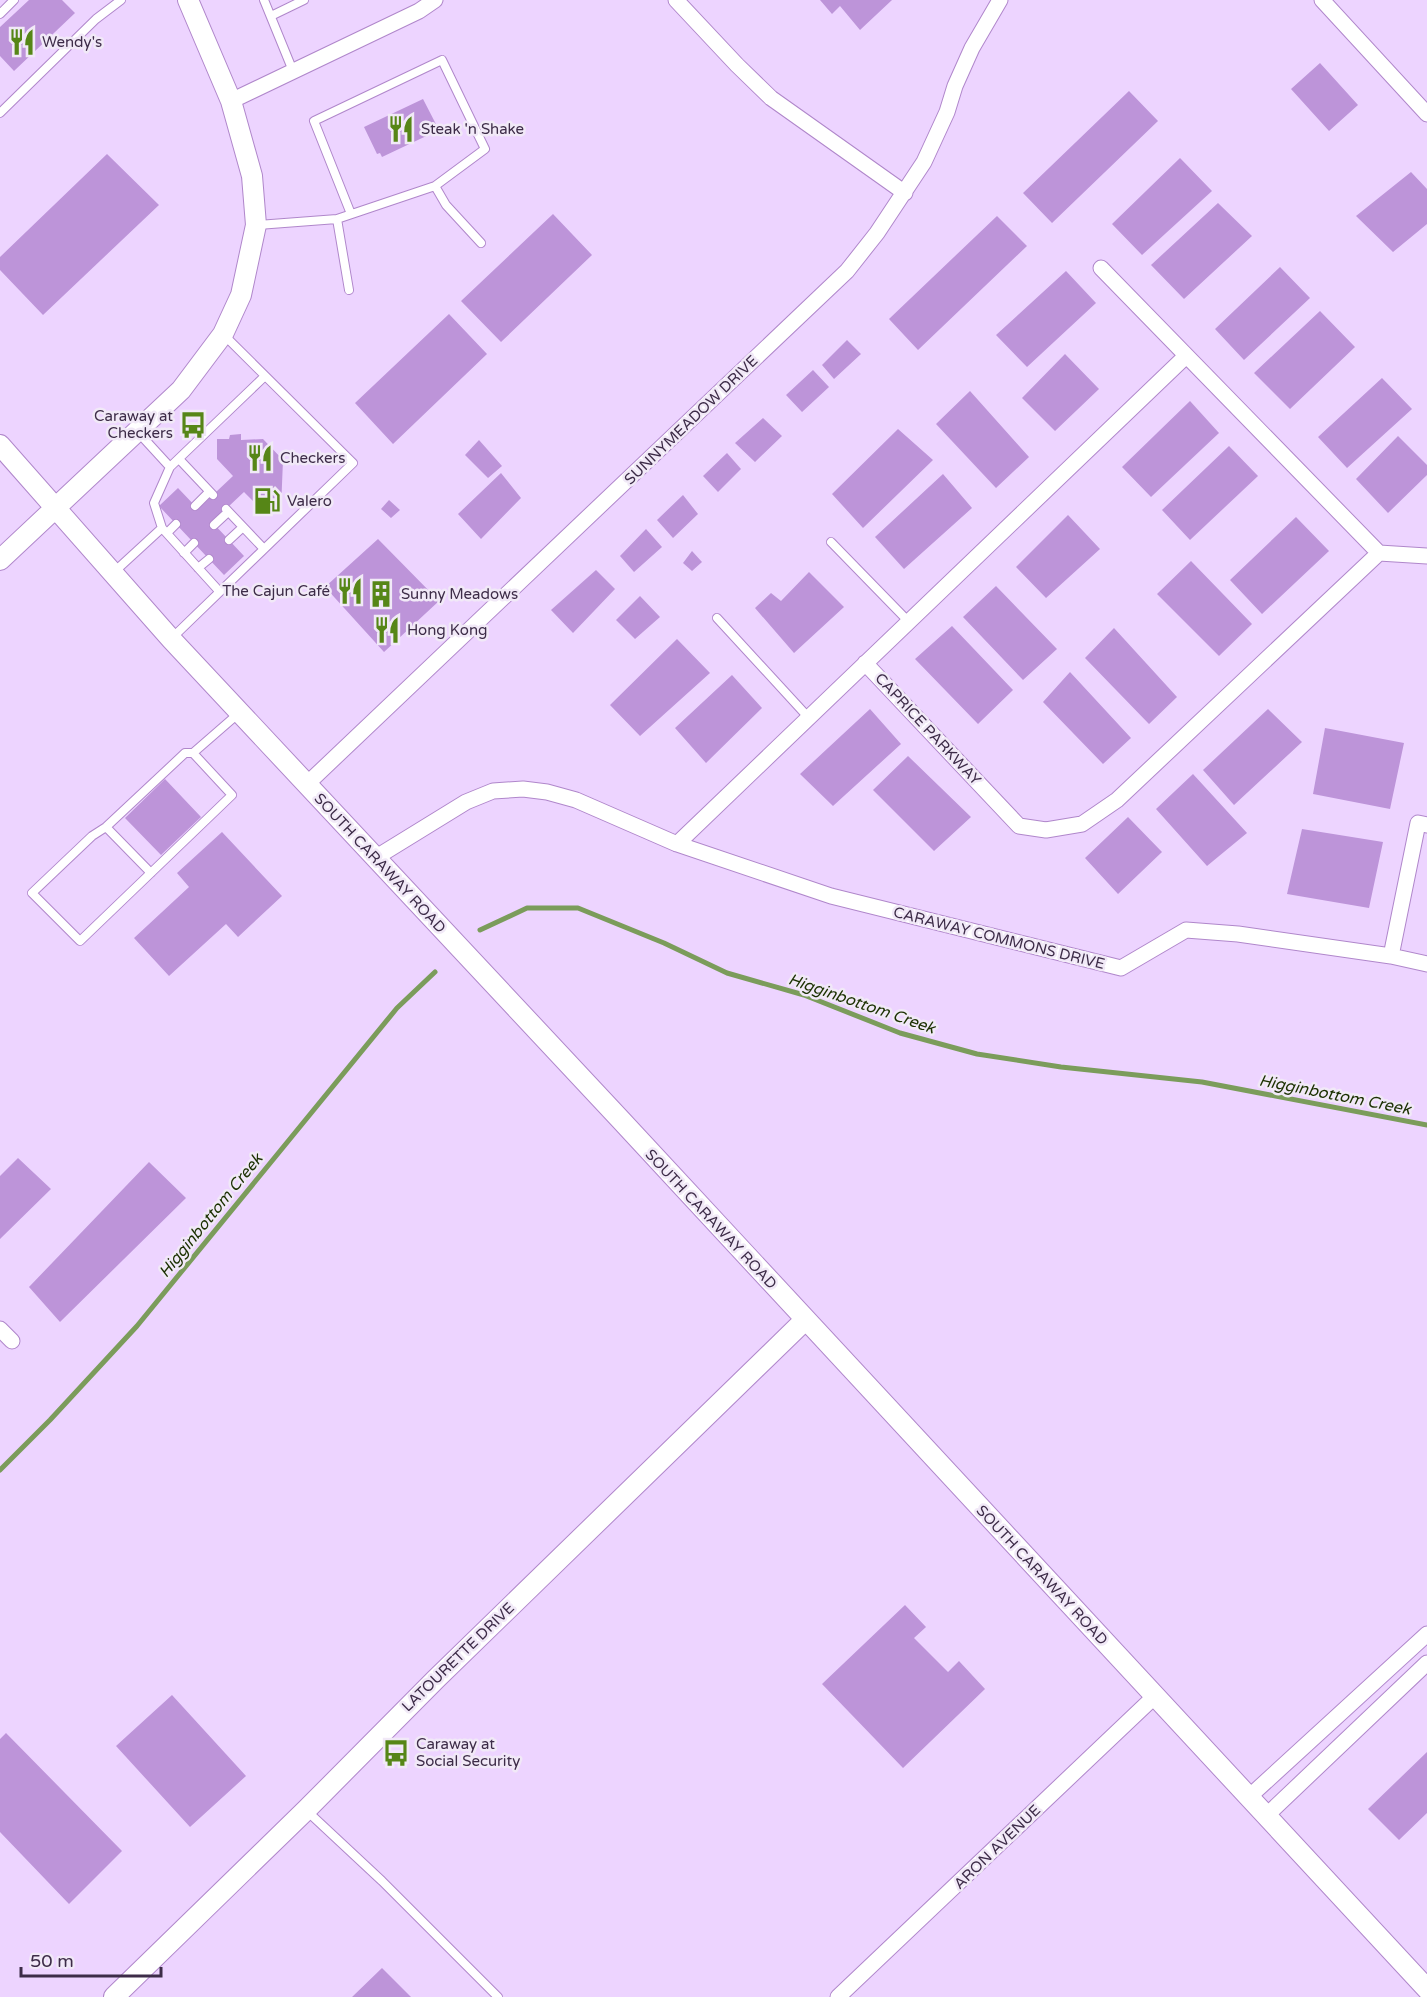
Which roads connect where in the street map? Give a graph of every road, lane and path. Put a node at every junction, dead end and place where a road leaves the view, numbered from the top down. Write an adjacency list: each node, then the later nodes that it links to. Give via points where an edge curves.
1 (14, 0): 10 (lane)
2 (121, 0): 14 (lane, via 96,19)
3 (188, 0): 13 (street)
4 (264, 0): 11 (lane)
5 (304, 0): 11 (lane)
6 (435, 0): 12 (street)
7 (676, 0): 17 (street, via 771,98)
8 (1000, 0): 17 (street, SUNNYMEADOW DRIVE, via 972,48 947,112)
9 (1322, 0): 15 (street)
10 (0, 14)
11 (270, 16): 12 (lane)
12 (293, 71): 13 (street)
13 (231, 101): 20 (street, via 252,176)
14 (0, 113)
15 (1427, 114)
16 (435, 186): 18 (lane); 18 (lane, via 485,149 442,60 314,122); 21 (lane)
17 (906, 193): 56 (street, SUNNYMEADOW DRIVE, via 847,271)
18 (351, 214): 19 (lane)
19 (337, 219): 20 (lane); 23 (lane)
20 (256, 225): 24 (street, via 241,295)
21 (482, 243)
22 (1101, 268): 25 (street)
23 (349, 290)
24 (223, 334): 26 (lane); 27 (street, via 181,390)
25 (1186, 356): 42 (street); 50 (street)
26 (265, 376): 29 (lane); 40 (lane, via 353,463)
27 (137, 431): 30 (lane); 32 (street)
28 (0, 445): 32 (street, SOUTH CARAWAY ROAD)
29 (179, 459): 30 (lane); 31 (lane, via 211,494)
30 (171, 467): 36 (lane, via 154,503)
31 (195, 506)
32 (55, 509): 45 (street); 47 (street, SOUTH CARAWAY ROAD)
33 (176, 524): 36 (lane)
34 (214, 525): 35 (lane, via 227,511)
35 (243, 527): 37 (lane); 40 (lane)
36 (164, 531): 41 (lane); 47 (lane)
37 (229, 540)
38 (831, 542): 50 (lane)
39 (194, 543): 41 (lane)
40 (264, 549): 48 (lane)
41 (184, 553): 46 (lane)
42 (1379, 554): 43 (street); 52 (street, CAPRICE PARKWAY, via 1117,800 1082,824 1047,830 1019,826)
43 (1427, 556)
44 (209, 559): 46 (lane)
45 (0, 560)
46 (198, 568): 48 (lane)
47 (112, 574): 51 (street, SOUTH CARAWAY ROAD)
48 (219, 591): 51 (lane)
49 (717, 618): 54 (lane)
50 (908, 621): 52 (street)
51 (171, 639): 53 (street, SOUTH CARAWAY ROAD)
52 (864, 663): 54 (street, CAPRICE PARKWAY)
53 (238, 713): 55 (lane); 56 (street, SOUTH CARAWAY ROAD)
54 (808, 717): 59 (street, CAPRICE PARKWAY)
55 (193, 753): 58 (lane, via 185,753); 61 (lane, via 232,795)
56 (307, 784): 60 (street, SOUTH CARAWAY ROAD)
57 (1427, 825): 62 (street, via 1418,823)
58 (106, 827): 61 (lane); 61 (lane, via 32,893 80,941)
59 (678, 844): 60 (street, via 576,800 506,788 466,801); 62 (street, CARAWAY COMMONS DRIVE, via 831,896 1120,968 1186,930)
60 (375, 858): 64 (street, SOUTH CARAWAY ROAD)
61 (151, 873)
62 (1391, 956): 63 (street, CARAWAY COMMONS DRIVE)
63 (1427, 964)
64 (805, 1320): 69 (street, SOUTH CARAWAY ROAD); 71 (street, LATOURETTE DRIVE)
65 (0, 1329): 66 (street)
66 (12, 1341)
67 (1427, 1634): 70 (street)
68 (1427, 1663): 72 (street)
69 (1155, 1696): 70 (street, SOUTH CARAWAY ROAD); 76 (street, ARON AVENUE)
70 (1249, 1797): 72 (street, SOUTH CARAWAY ROAD)
71 (306, 1810): 74 (street, LATOURETTE DRIVE); 75 (lane)
72 (1266, 1816): 73 (street, SOUTH CARAWAY ROAD)
73 (1427, 1989)
74 (114, 1997)
75 (498, 1997)
76 (837, 1997)

